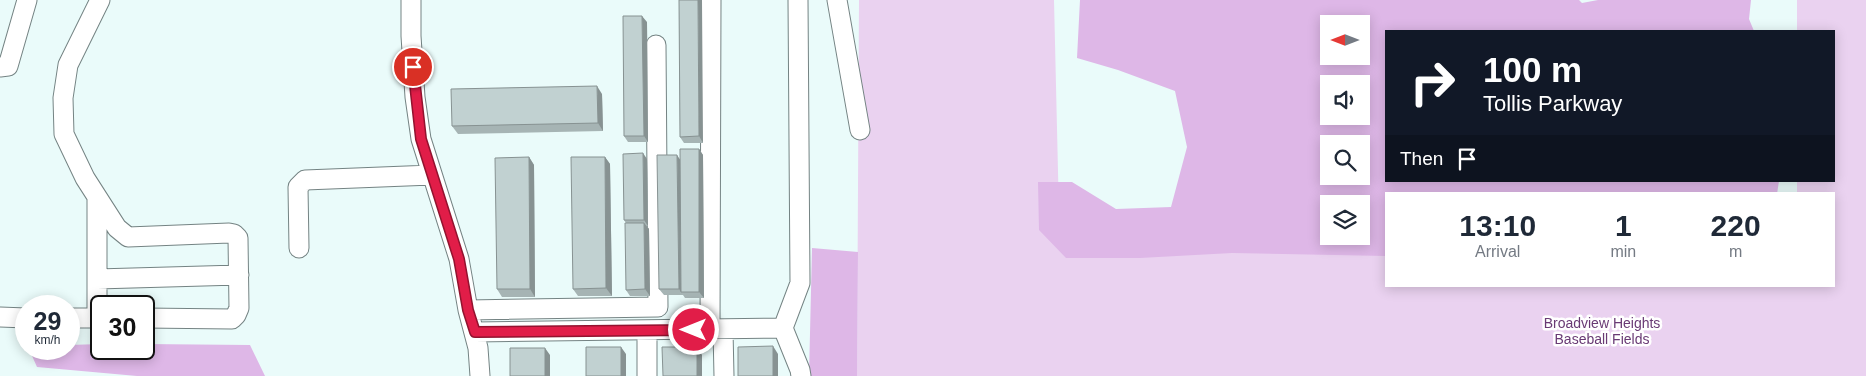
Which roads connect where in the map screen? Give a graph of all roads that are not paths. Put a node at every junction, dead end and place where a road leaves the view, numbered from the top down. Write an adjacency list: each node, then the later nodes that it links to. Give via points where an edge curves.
1 (27, 0): 8 (street, via 8,66)
2 (100, 0): 11 (street, via 68,65 63,98 64,134)
3 (411, 0): 10 (street, via 415,97 421,139)
4 (711, 0): 22 (street)
5 (798, 0): 20 (street, via 800,283)
6 (837, 0): 9 (street)
7 (656, 45): 16 (street, via 658,307)
8 (0, 66)
9 (860, 130)
10 (432, 175): 12 (street, via 305,180 298,187); 16 (street, via 459,259)
11 (97, 197): 13 (street, via 117,228 128,237 234,234 238,238); 14 (street)
12 (299, 248)
13 (239, 276): 14 (street); 19 (street, via 239,308 232,319)
14 (97, 279): 15 (street)
15 (98, 295)
16 (468, 310): 23 (street)
17 (0, 317): 18 (street)
18 (15, 318)
19 (155, 318)
20 (783, 328): 22 (street); 27 (street)
21 (647, 330): 22 (street); 23 (street); 25 (street)
22 (717, 330): 26 (street)
23 (475, 332): 24 (street)
24 (480, 376)
25 (647, 376)
26 (724, 376)
27 (801, 376)

